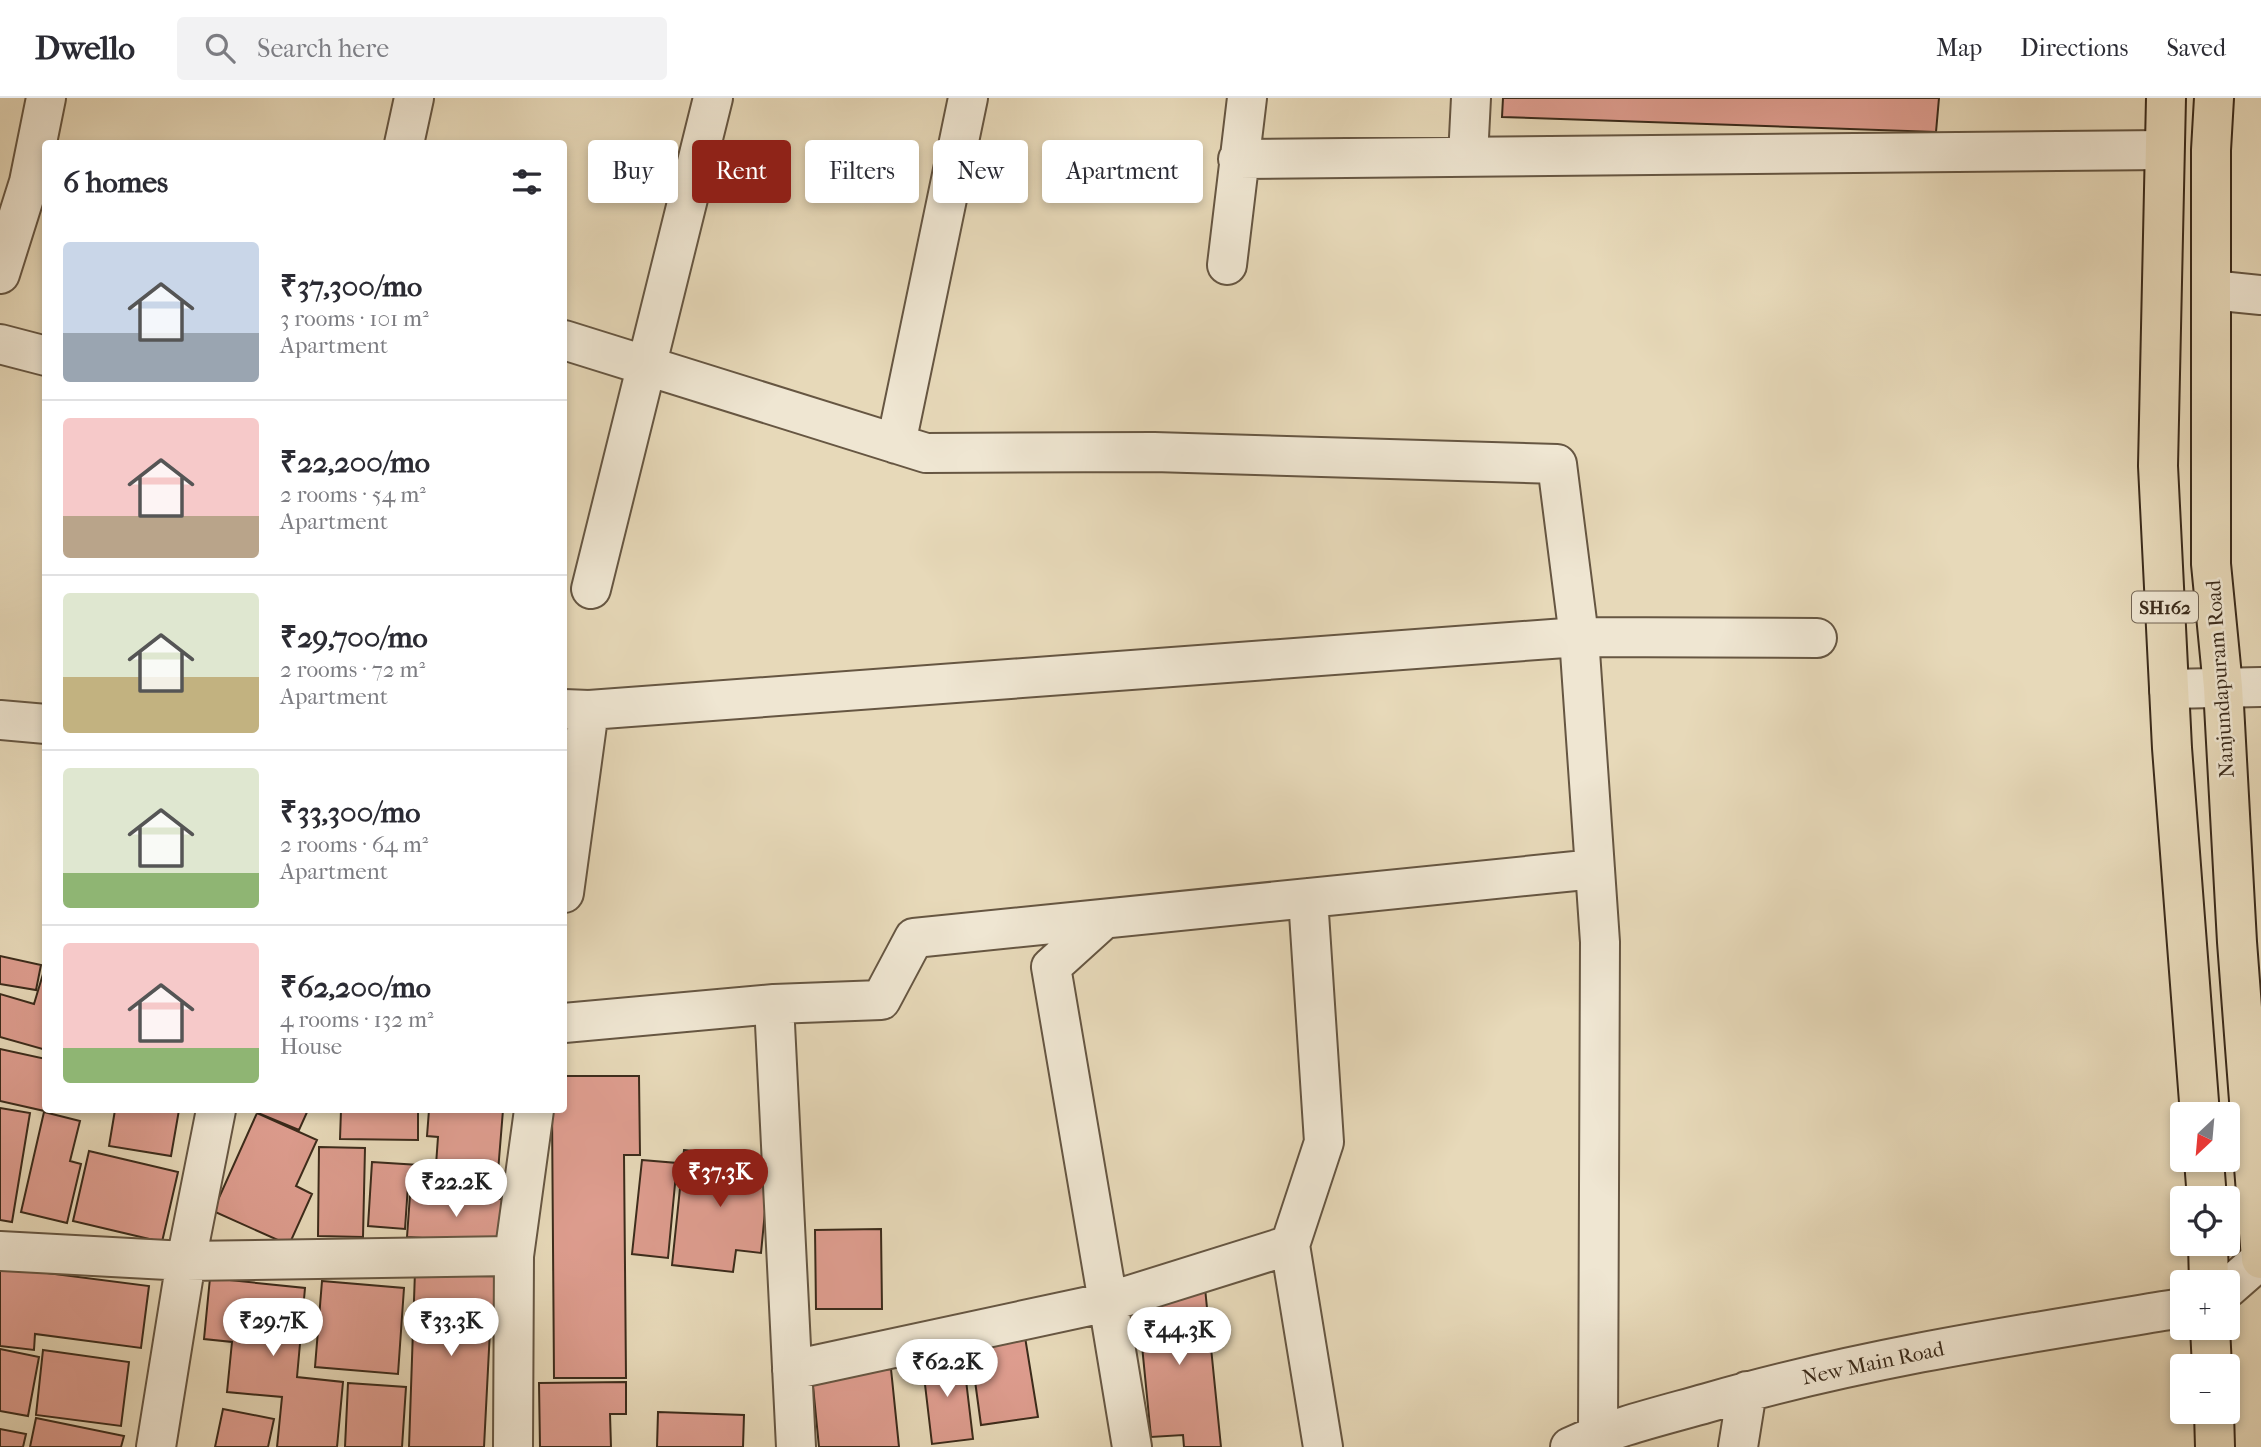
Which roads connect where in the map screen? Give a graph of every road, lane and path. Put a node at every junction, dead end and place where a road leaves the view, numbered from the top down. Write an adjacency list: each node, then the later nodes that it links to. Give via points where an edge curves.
1 (46, 98): 13 (street)
2 (414, 98): 9 (street)
3 (713, 98): 21 (street)
4 (968, 98): 22 (street)
5 (1247, 98): 12 (street)
6 (1471, 98): 11 (street)
7 (2166, 98): 10 (main road, SH162)
8 (2214, 98): 16 (main road, Nanjundapuram Road / SH162)
9 (405, 140)
10 (2163, 150): 11 (street); 28 (main road, SH162, via 2158,466)
11 (1468, 157): 12 (street)
12 (1238, 159): 14 (street)
13 (25, 182): 15 (street)
14 (1227, 265)
15 (0, 274)
16 (2211, 290): 17 (street); 26 (main road, Nanjundapuram Road / SH162, via 2211,564)
17 (2261, 295)
18 (567, 341): 21 (street)
19 (0, 344): 20 (street)
20 (42, 355)
21 (647, 366): 22 (street); 23 (street)
22 (896, 443): 24 (street, via 926,453 1154,453 1557,464)
23 (591, 589)
24 (1580, 637): 25 (street); 29 (street); 33 (street)
25 (1817, 638)
26 (2223, 687): 27 (street); 28 (street); 36 (main road, Nanjundapuram Road / SH162)
27 (2261, 687)
28 (2169, 689): 39 (main road, SH162)
29 (576, 710): 32 (street)
30 (0, 720): 31 (street)
31 (42, 724)
32 (567, 847)
33 (1595, 869): 34 (street); 53 (street, via 1600,942)
34 (1308, 898): 35 (street); 42 (street, via 1324,1142)
35 (1104, 919): 37 (street, via 914,938 881,1000); 48 (street, via 1051,967)
36 (2249, 942): 45 (main road, Nanjundapuram Road / SH162)
37 (774, 1004): 38 (street); 50 (street)
38 (567, 1023)
39 (2199, 1102)
40 (215, 1113): 46 (street)
41 (534, 1113): 44 (street)
42 (1290, 1245): 48 (street); 58 (street)
43 (0, 1251): 46 (street)
44 (514, 1256): 46 (street); 55 (street)
45 (2261, 1259): 47 (street)
46 (187, 1261): 54 (street)
47 (2240, 1277)
48 (1108, 1301): 50 (street); 57 (street)
49 (2170, 1310): 51 (street, New Main Road, via 1925,1351)
50 (792, 1370): 56 (street)
51 (1747, 1391): 53 (street, New Main Road); 59 (street)
52 (2214, 1424): 60 (main road)
53 (1584, 1441)
54 (156, 1447)
55 (513, 1447)
56 (796, 1447)
57 (1132, 1447)
58 (1323, 1447)
59 (1738, 1447)
60 (2215, 1447)

